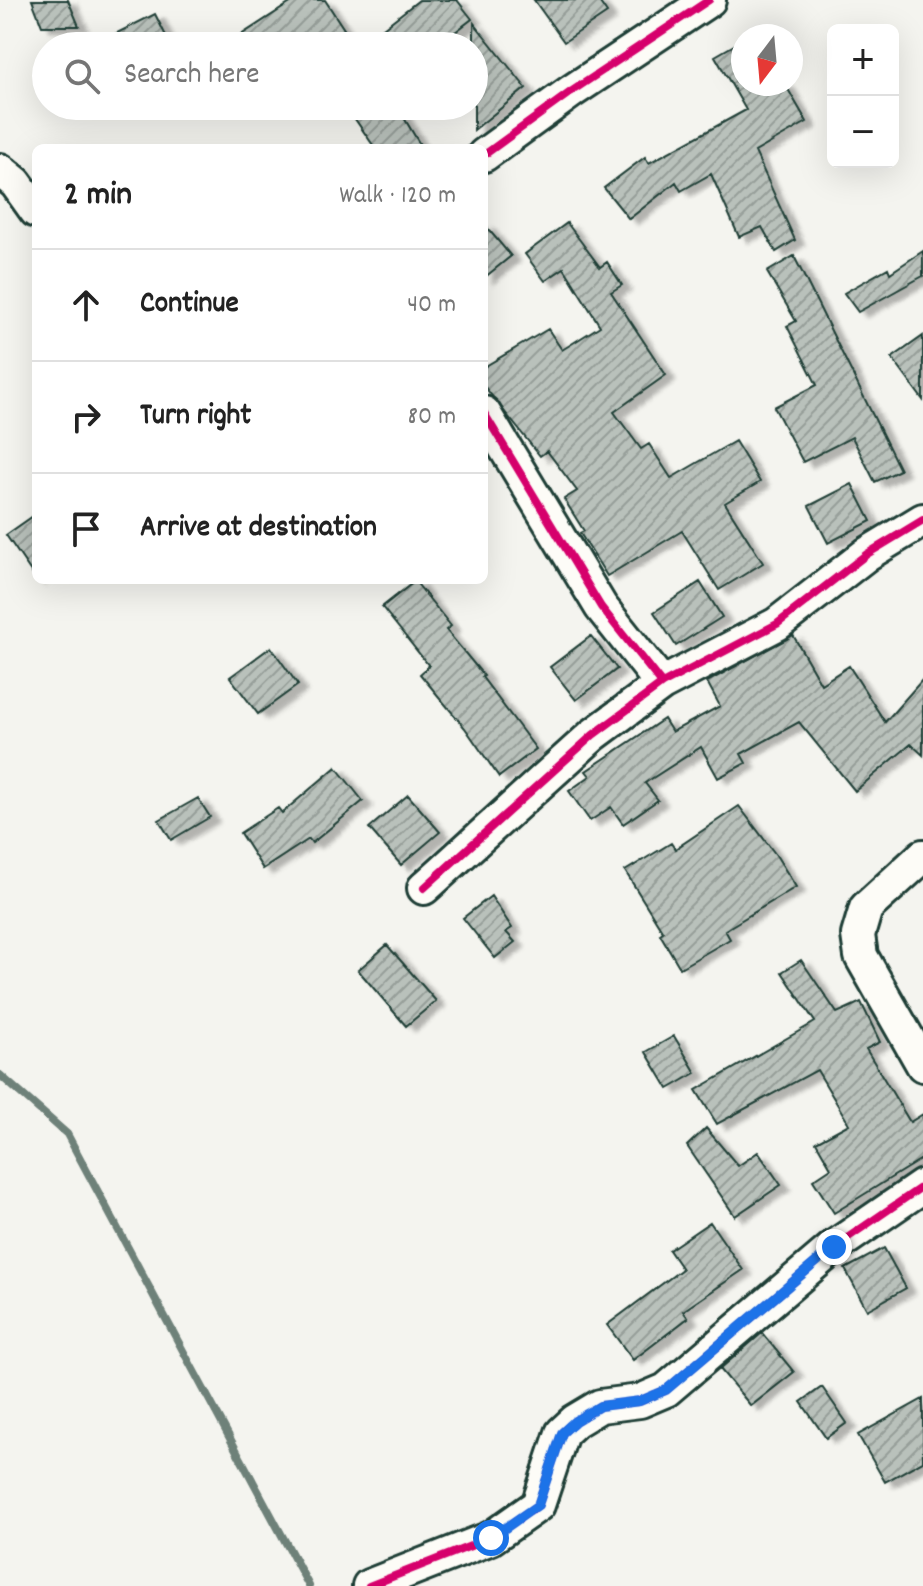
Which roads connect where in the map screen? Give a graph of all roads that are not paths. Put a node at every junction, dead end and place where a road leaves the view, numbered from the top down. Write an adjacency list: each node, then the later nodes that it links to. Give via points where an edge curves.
1 (709, 0): 2 (street)
2 (488, 152)
3 (0, 170): 4 (street)
4 (32, 205)
5 (488, 420): 7 (street, via 601,607)
6 (923, 520): 7 (street, via 867,554 777,624)
7 (662, 684): 9 (street, via 593,735)
8 (923, 856): 10 (street, via 866,908 858,935 861,956)
9 (424, 888)
10 (923, 1065)
11 (923, 1186): 12 (street, via 834,1247 666,1390 640,1401 600,1406 575,1421 562,1433 538,1505 491,1538)
12 (369, 1586)

